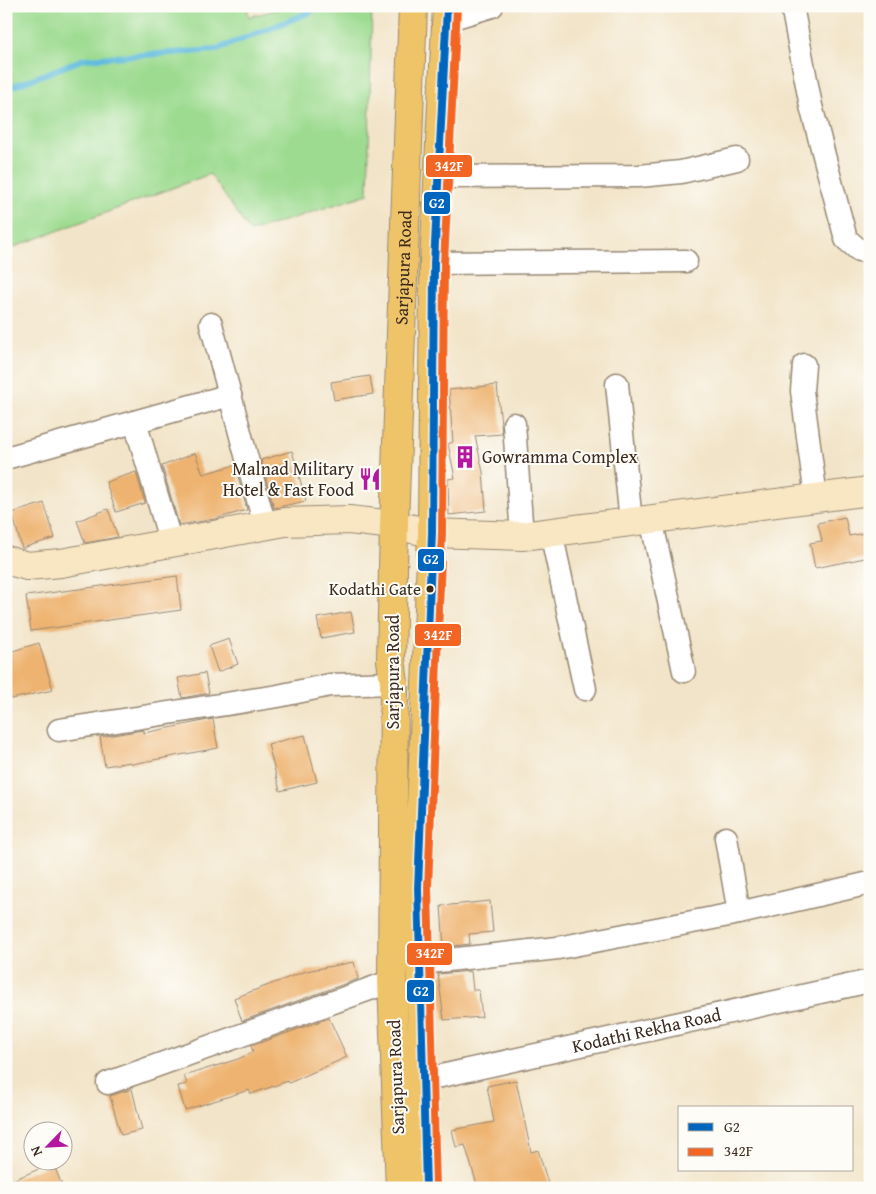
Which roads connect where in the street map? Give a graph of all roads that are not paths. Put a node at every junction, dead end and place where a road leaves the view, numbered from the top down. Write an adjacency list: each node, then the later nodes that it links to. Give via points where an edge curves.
1 (412, 6): 20 (main road, Sarjapura Road)
2 (492, 6): 4 (street)
3 (792, 6): 7 (street, via 811,106 846,239 860,250)
4 (447, 13): 6 (main road, Sarjapura Road)
5 (737, 159): 6 (street, via 681,172 639,176)
6 (438, 177): 9 (main road, Sarjapura Road)
7 (870, 251)
8 (686, 261): 9 (street)
9 (434, 263): 23 (main road, Sarjapura Road)
10 (212, 324): 13 (street)
11 (804, 365): 18 (street, via 802,391)
12 (617, 384): 19 (street)
13 (230, 395): 14 (street); 21 (street)
14 (135, 422): 16 (street); 25 (street)
15 (514, 424): 24 (street)
16 (6, 458)
17 (870, 491): 18 (street)
18 (816, 498): 19 (street)
19 (641, 520): 22 (street); 27 (street)
20 (394, 525): 21 (street, via 349,520 285,522); 23 (street); 28 (main road, Sarjapura Road)
21 (265, 526): 25 (street)
22 (551, 532): 24 (street); 29 (street)
23 (432, 533): 24 (street); 34 (main road, Sarjapura Road, via 418,888)
24 (522, 536)
25 (171, 543): 26 (street, via 61,563 27,566)
26 (6, 560)
27 (684, 671)
28 (394, 683): 30 (street, via 330,685); 35 (main road, Sarjapura Road)
29 (585, 689)
30 (59, 730)
31 (726, 838): 33 (street)
32 (870, 883): 33 (street)
33 (739, 913): 34 (street, via 558,948)
34 (420, 963): 37 (main road, Sarjapura Road)
35 (392, 981): 38 (street); 39 (main road, Sarjapura Road)
36 (870, 981): 37 (street, Kodathi Rekha Road)
37 (423, 1080): 40 (main road, Sarjapura Road)
38 (108, 1083)
39 (400, 1188)
40 (426, 1188)

